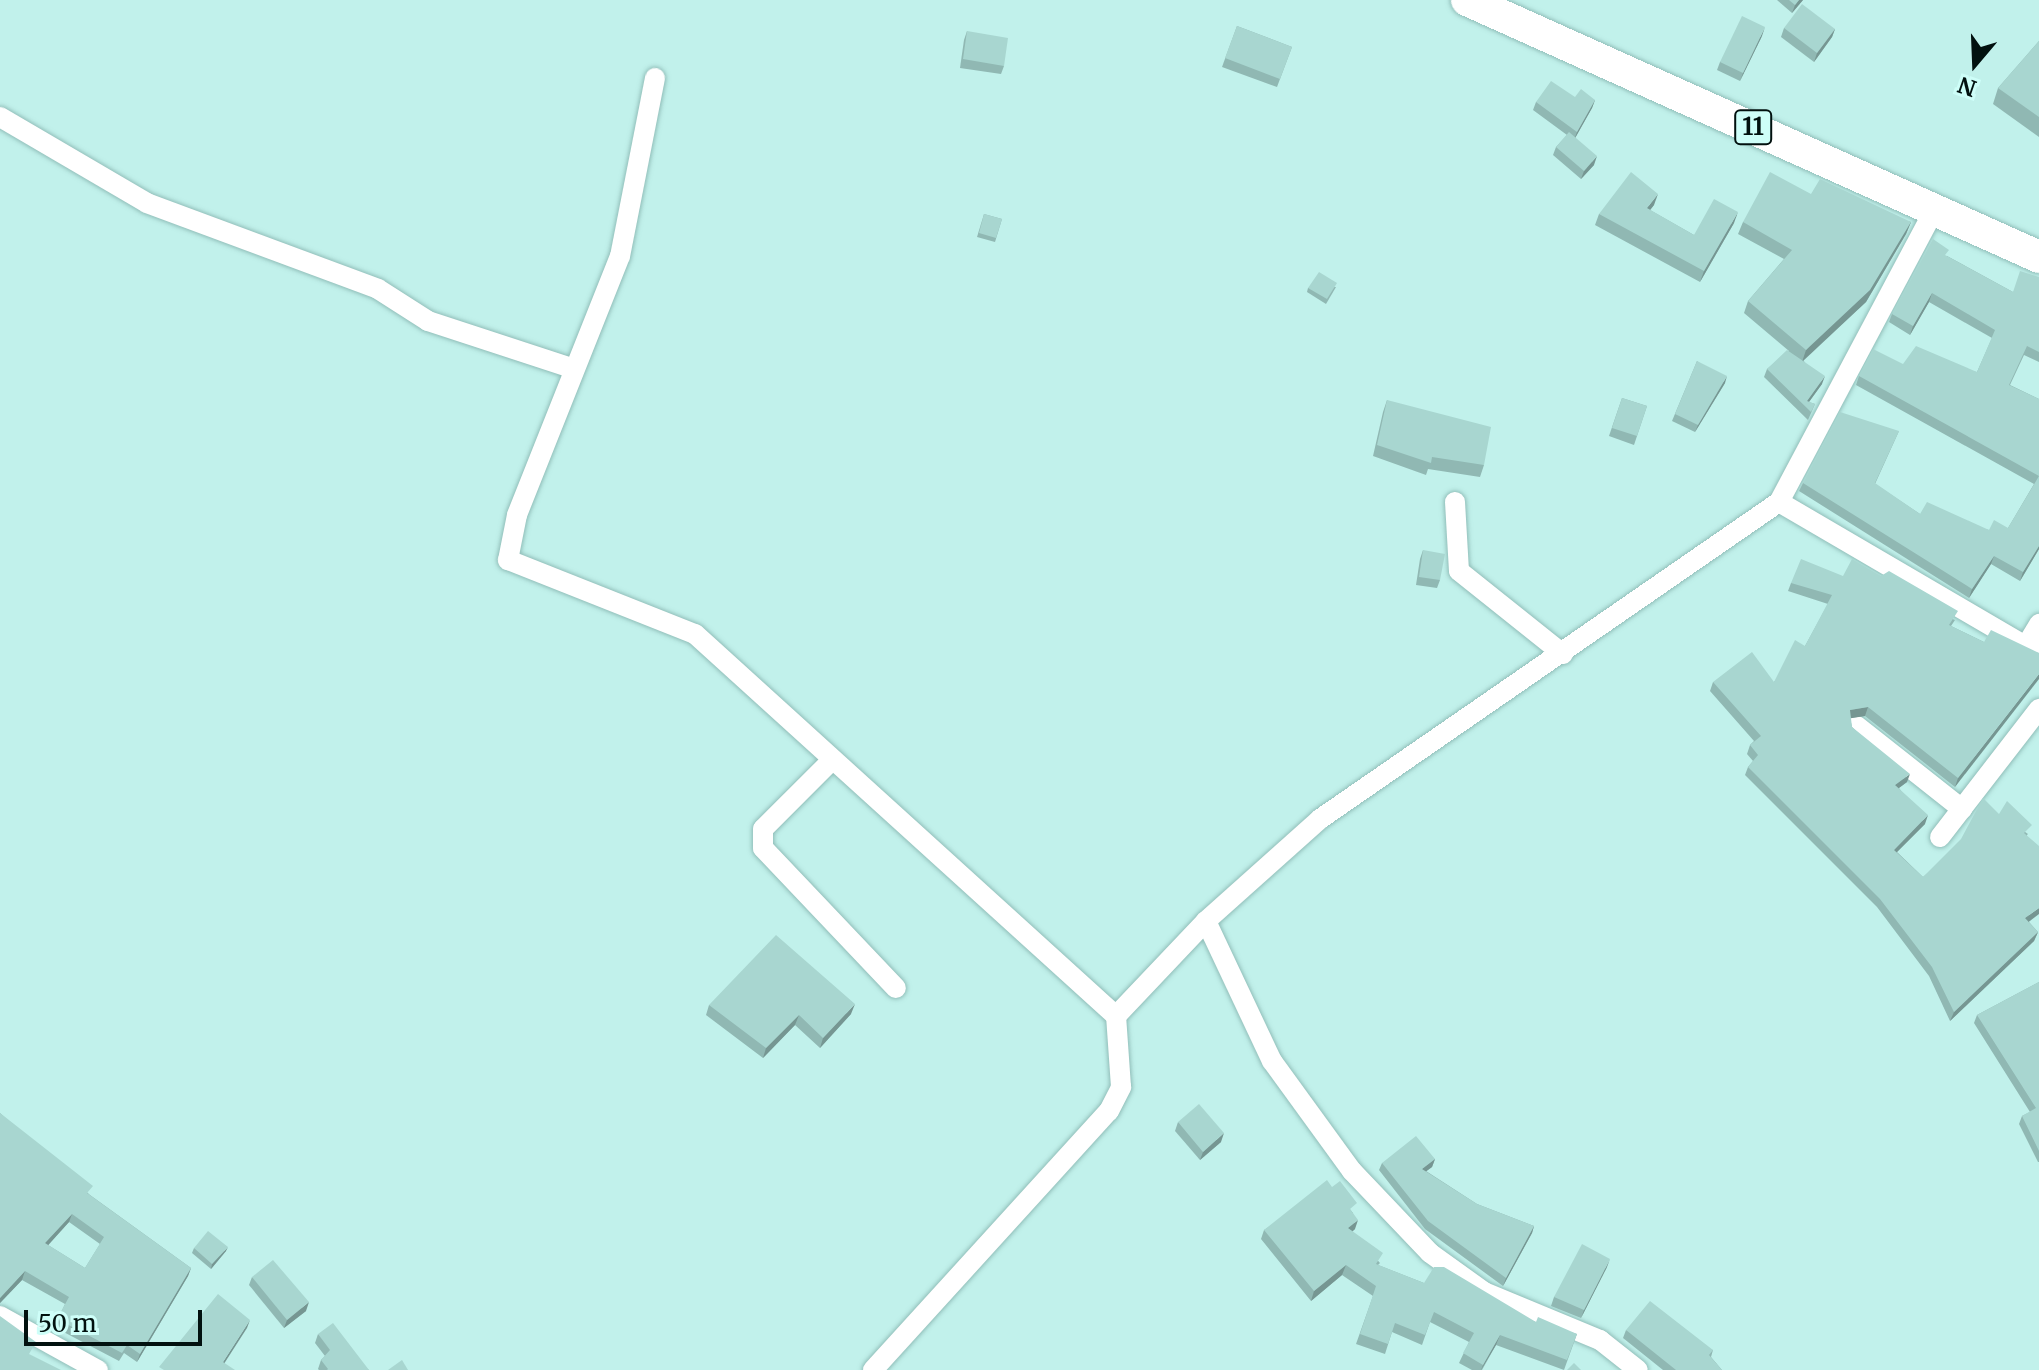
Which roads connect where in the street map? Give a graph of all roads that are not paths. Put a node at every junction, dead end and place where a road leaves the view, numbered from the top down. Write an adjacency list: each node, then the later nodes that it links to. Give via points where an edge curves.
1 (1467, 0): 4 (highway, 11)
2 (655, 78): 6 (street, via 620,256)
3 (0, 117): 6 (street, via 147,203 378,289 428,321)
4 (1934, 210): 5 (highway, 11); 8 (street)
5 (2039, 257)
6 (572, 368): 14 (street, via 509,537 508,560 695,634)
7 (1455, 502): 11 (street, via 1459,571)
8 (1779, 502): 10 (street); 11 (street)
9 (2039, 624): 10 (street)
10 (2033, 650)
11 (1563, 654): 17 (street, via 1320,819)
12 (2039, 709): 15 (street)
13 (1857, 726): 15 (street)
14 (831, 761): 18 (street, via 763,829 763,848); 19 (street, via 966,874)
15 (1962, 809): 16 (street)
16 (1940, 837)
17 (1206, 921): 19 (street); 23 (street, via 1272,1061 1352,1171 1430,1253 1484,1292 1600,1340)
18 (896, 988)
19 (1116, 1016): 22 (street, via 1121,1087 1109,1111)
20 (0, 1316): 21 (street)
21 (98, 1370)
22 (873, 1370)
23 (1638, 1370)

